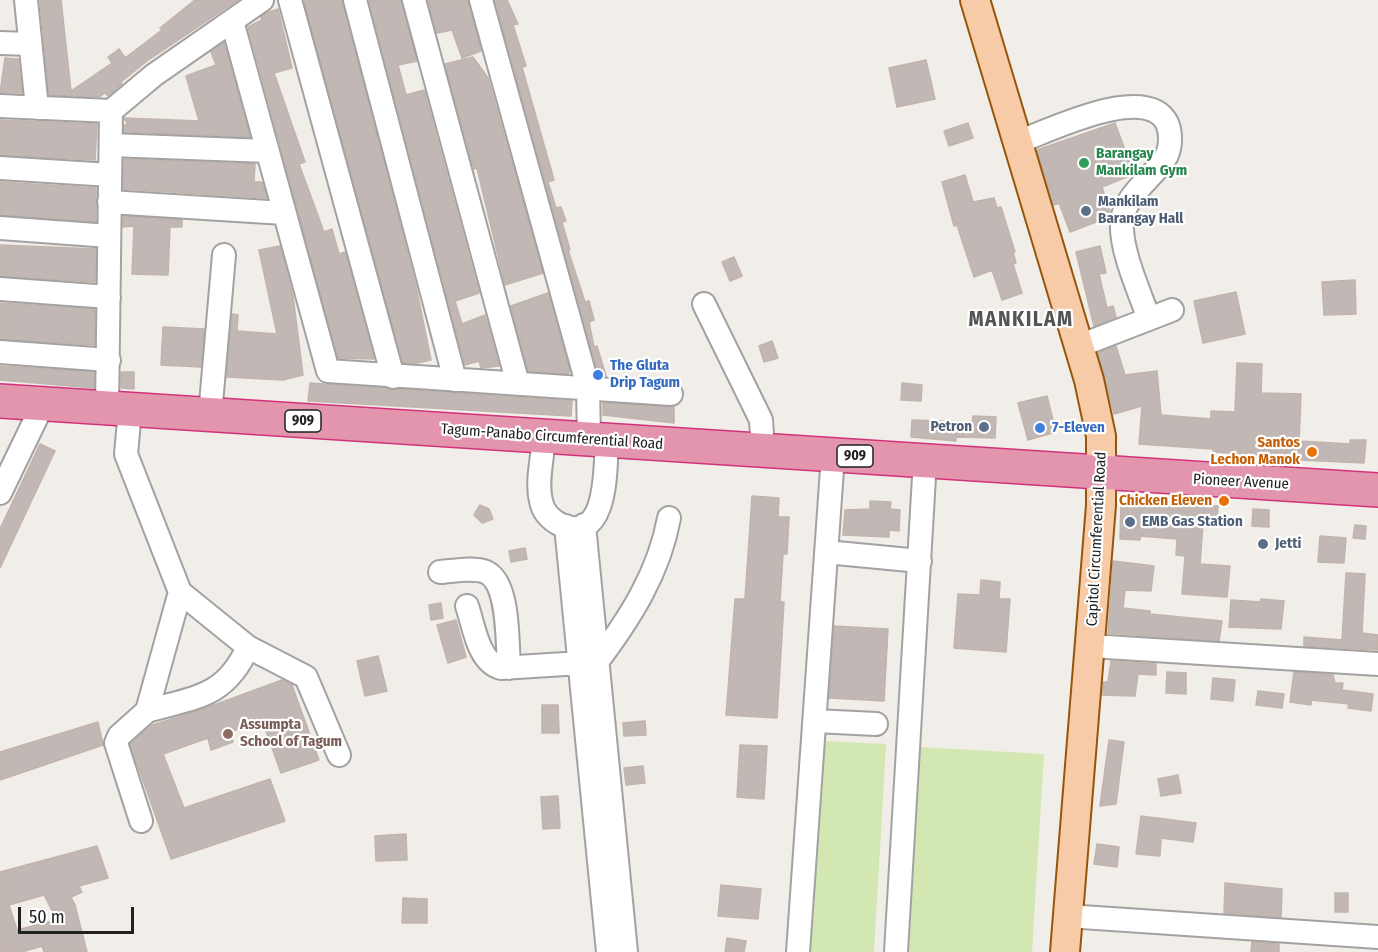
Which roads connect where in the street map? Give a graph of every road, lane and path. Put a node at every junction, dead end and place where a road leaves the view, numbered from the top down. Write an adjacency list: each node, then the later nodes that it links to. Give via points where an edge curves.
1 (26, 0): 10 (street)
2 (262, 0): 8 (street)
3 (290, 0): 32 (street)
4 (355, 0): 33 (street)
5 (414, 0): 34 (street)
6 (481, 0): 35 (street)
7 (975, 0): 14 (main road, Capitol Circumferential Road)
8 (232, 21): 13 (street, via 154,75); 16 (street)
9 (0, 43): 10 (street)
10 (30, 44): 12 (street)
11 (0, 106): 12 (street)
12 (37, 108): 13 (street)
13 (111, 111): 15 (street)
14 (1018, 142): 28 (street, via 1129,105 1158,113 1167,123 1168,152 1125,207 1122,224); 29 (main road, Capitol Circumferential Road)
15 (111, 145): 16 (street); 18 (street)
16 (267, 151): 20 (street)
17 (0, 168): 18 (street)
18 (110, 175): 19 (street)
19 (109, 202): 20 (street); 22 (street)
20 (284, 213): 32 (street, via 326,369 331,373)
21 (0, 228): 22 (street)
22 (109, 236): 25 (street)
23 (224, 255): 40 (street)
24 (0, 290): 25 (street)
25 (109, 297): 31 (street)
26 (704, 303): 43 (street, via 761,420)
27 (1172, 310): 28 (street)
28 (1149, 319): 29 (street)
29 (1079, 346): 46 (main road, Capitol Circumferential Road, via 1099,422)
30 (0, 352): 31 (street)
31 (109, 360): 39 (street)
32 (393, 377): 33 (street)
33 (455, 380): 34 (street)
34 (518, 384): 35 (street)
35 (588, 387): 36 (street); 42 (street)
36 (671, 394)
37 (0, 401): 38 (highway, Tagum-Panabo Circumferential Road / 909)
38 (43, 404): 39 (highway, Tagum-Panabo Circumferential Road / 909); 48 (street)
39 (118, 409): 40 (highway, Tagum-Panabo Circumferential Road / 909); 54 (street, via 126,454)
40 (210, 415): 41 (highway, Tagum-Panabo Circumferential Road / 909)
41 (544, 436): 42 (highway, Tagum-Panabo Circumferential Road / 909); 50 (street, via 540,498 547,515)
42 (598, 440): 43 (highway, Tagum-Panabo Circumferential Road / 909); 50 (street, via 602,504 594,517)
43 (763, 451): 44 (highway, Tagum-Panabo Circumferential Road / 909)
44 (833, 455): 45 (highway, Tagum-Panabo Circumferential Road / 909); 51 (street)
45 (925, 460): 46 (highway, Tagum-Panabo Circumferential Road / 909); 52 (street)
46 (1103, 474): 47 (highway, Pioneer Avenue / 909); 56 (main road, Capitol Circumferential Road)
47 (1378, 490)
48 (0, 493)
49 (669, 518): 58 (street, via 655,571 634,608)
50 (575, 526): 58 (street)
51 (826, 552): 52 (street); 62 (street)
52 (920, 561): 72 (street)
53 (440, 572): 60 (street, via 484,572 498,583)
54 (180, 592): 57 (street); 61 (street)
55 (467, 606): 60 (street, via 488,662)
56 (1090, 646): 59 (street); 67 (main road, Capitol Circumferential Road)
57 (248, 647): 61 (street, via 238,668 218,688); 64 (street, via 306,677)
58 (588, 663): 60 (street); 66 (street)
59 (1378, 664)
60 (509, 668)
61 (147, 711): 65 (street, via 116,743)
62 (814, 722): 63 (street); 71 (street)
63 (876, 724)
64 (339, 755)
65 (141, 821)
66 (605, 844): 69 (street); 70 (street)
67 (1067, 916): 68 (street); 73 (main road, Capitol Circumferential Road)
68 (1378, 937)
69 (608, 952)
70 (626, 952)
71 (798, 952)
72 (896, 952)
73 (1065, 952)

